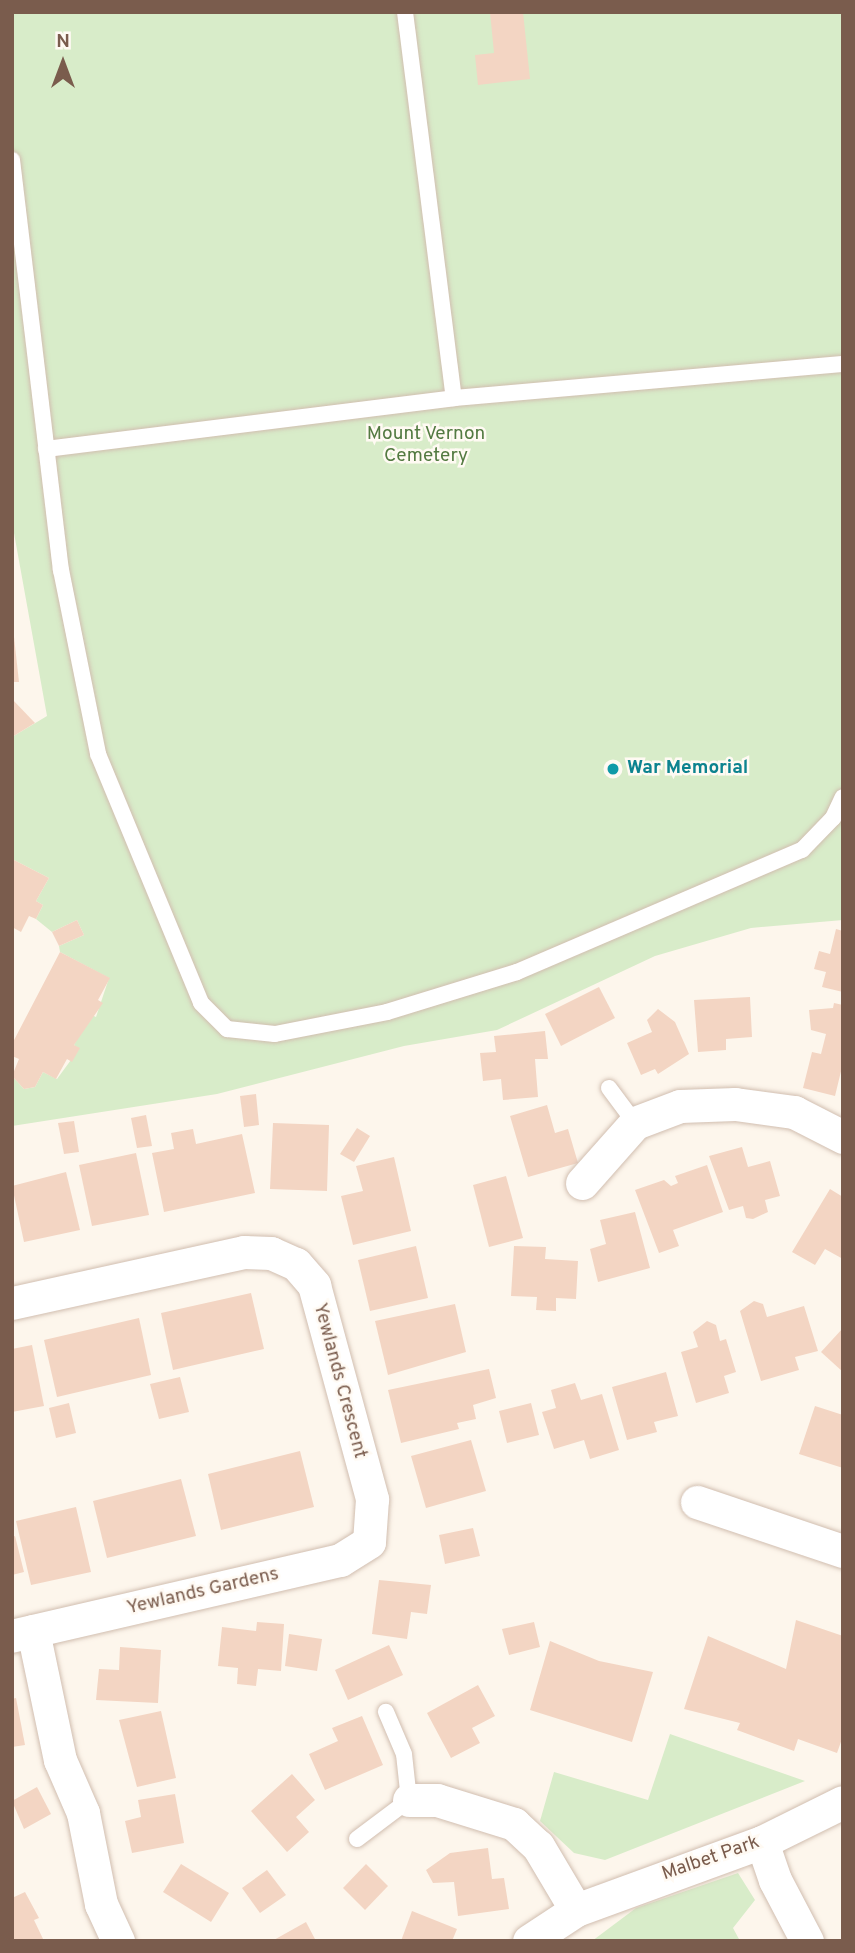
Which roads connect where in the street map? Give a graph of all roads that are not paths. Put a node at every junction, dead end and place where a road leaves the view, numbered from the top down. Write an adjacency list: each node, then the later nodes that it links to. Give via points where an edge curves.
1 (405, 12): 4 (lane)
2 (12, 160): 5 (lane)
3 (843, 364): 4 (lane)
4 (454, 398): 5 (lane)
5 (47, 449): 6 (lane, via 61,570 98,754 201,1003 227,1029 288,1032 387,1012 517,972 802,850 833,818)
6 (843, 797)
7 (609, 1088): 8 (lane)
8 (635, 1123): 9 (street, via 680,1106 735,1104 794,1112); 10 (street)
9 (843, 1137)
10 (582, 1183)
11 (12, 1303): 13 (street, Yewlands Crescent, via 244,1252 271,1254 296,1264 314,1285 372,1499)
12 (696, 1502): 14 (street)
13 (369, 1542): 15 (street, Yewlands Gardens, via 340,1560)
14 (843, 1551)
15 (22, 1634): 22 (street, Yewlands Gardens, via 60,1760 83,1813 101,1904)
16 (386, 1712): 17 (lane, via 404,1754)
17 (410, 1800): 19 (lane); 21 (street, via 437,1800 514,1824 538,1846)
18 (843, 1802): 20 (street, Malbet Park)
19 (357, 1839)
20 (762, 1842): 21 (street, Malbet Park); 24 (street)
21 (576, 1910): 23 (street, Malbet Park)
22 (118, 1941)
23 (529, 1941)
24 (807, 1941)

